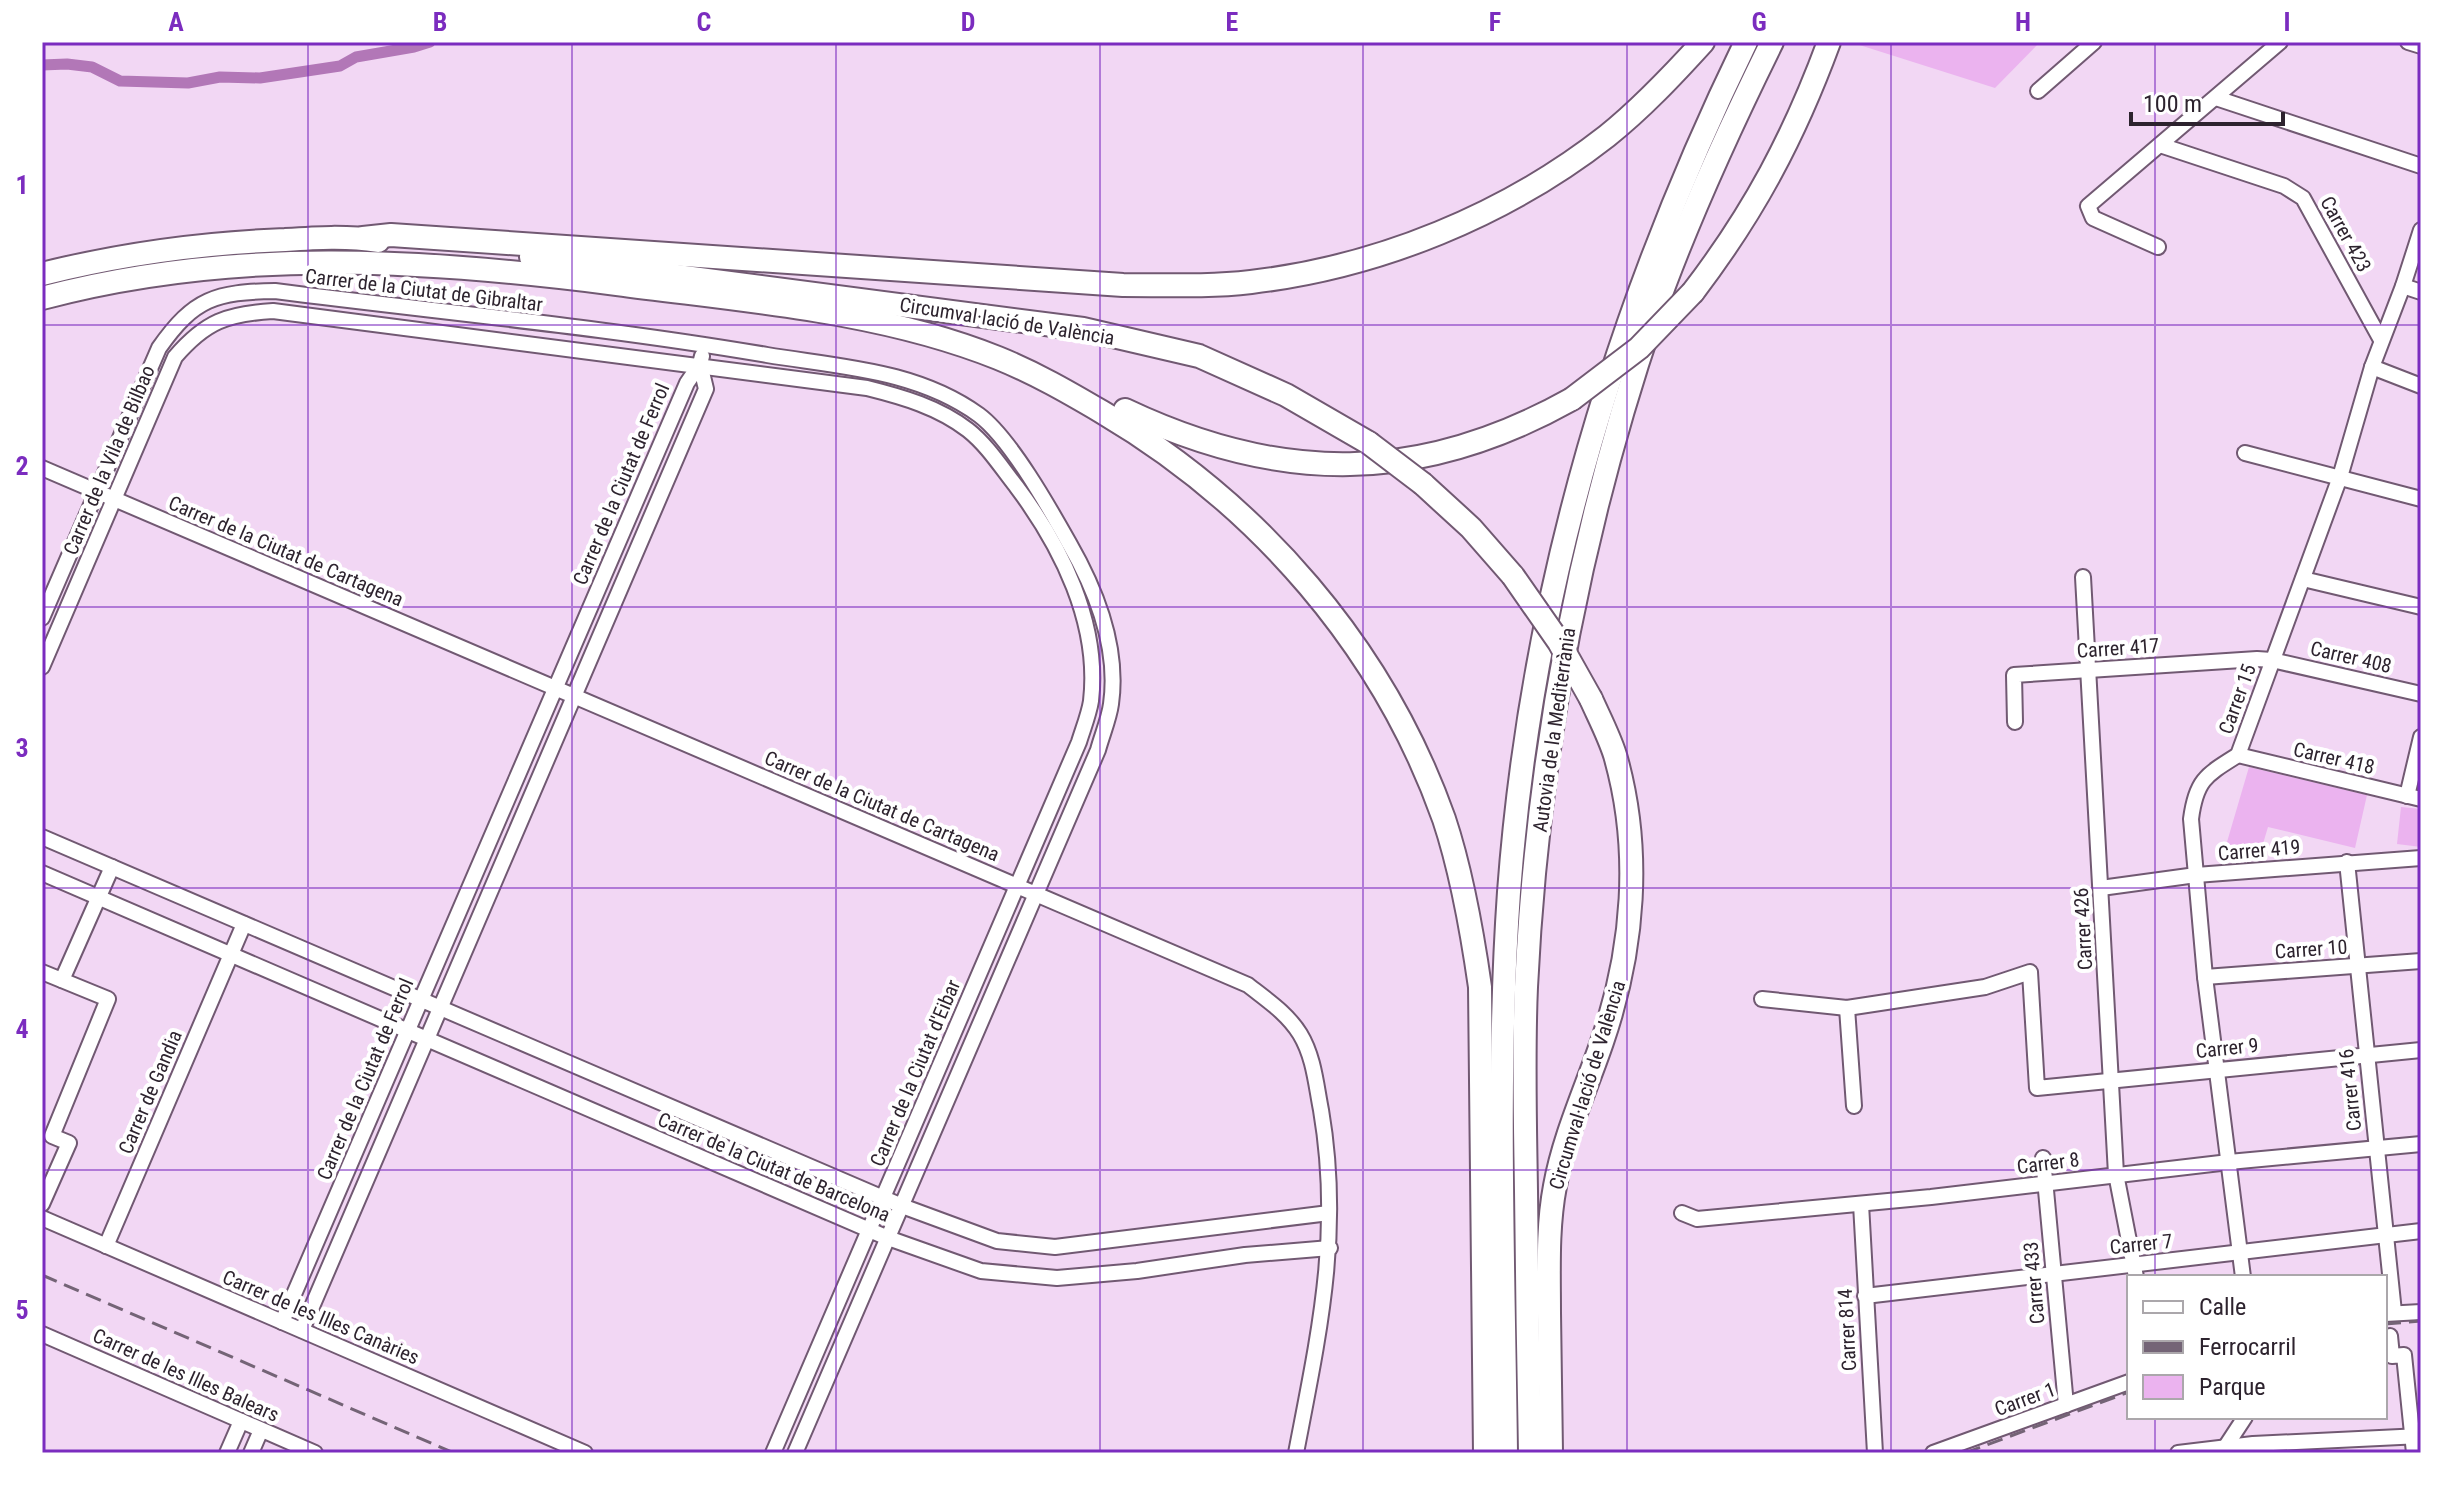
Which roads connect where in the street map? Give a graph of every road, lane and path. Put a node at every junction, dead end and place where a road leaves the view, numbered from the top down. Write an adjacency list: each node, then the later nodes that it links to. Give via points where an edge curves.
1 (1703, 42): 14 (highway, via 1608,135 1548,177 1488,211 1404,247 1294,276 1198,286 1123,285 391,235)
2 (1746, 42): 124 (highway, Autovia de la Mediterrània, via 1672,205 1623,335 1559,562 1532,696 1504,987)
3 (1772, 42): 125 (highway, Autovia de la Mediterrània, via 1721,148 1654,314 1618,427 1566,639 1545,775 1526,988)
4 (1829, 42): 26 (highway, bridge, via 1763,190 1693,292 1639,348 1588,389 1488,439 1430,456 1300,464 1230,451)
5 (2094, 42): 9 (street)
6 (2280, 42): 10 (street)
7 (2408, 42): 8 (street)
8 (2421, 46)
9 (2038, 91)
10 (2216, 98): 11 (street); 12 (street)
11 (2160, 145): 15 (street, via 2088,206 2093,218); 20 (street, Carrer 423, via 2284,186 2303,198)
12 (2421, 166)
13 (2421, 230): 17 (street, Carrer 15)
14 (363, 238): 16 (highway, Circumval·lació de València, via 164,250); 126 (highway, Circumval·lació de València, bridge, via 1083,329 1199,356 1286,395 1369,443 1471,528 1513,576 1591,699 1614,753 1629,822 1628,939 1618,991 1565,1147 1548,1232)
15 (2158, 247)
16 (42, 274)
17 (2403, 286): 18 (street); 20 (street, Carrer 15)
18 (2421, 292)
19 (42, 298): 26 (highway, Circumval·lació de València, via 164,272 249,264 369,261 478,267 871,321 996,357)
20 (2381, 340): 25 (street, Carrer 15)
21 (704, 344): 22 (street, Carrer de la Ciutat de Gibraltar, via 275,291 235,292 206,302 179,320); 24 (street); 56 (street, Carrer de la Ciutat de Gibraltar, via 913,380 982,417 1043,496 1091,581 1110,648 1111,703 1098,750)
22 (159, 348): 31 (street, Carrer de la Vila de Bilbao)
23 (175, 357): 24 (street, Carrer de la Ciutat de Gibraltar, via 192,337 219,319 273,311); 32 (street, Carrer de la Vila de Bilbao)
24 (700, 364): 41 (street, Carrer de la Ciutat de Ferrol, via 687,383); 43 (street, Carrer de la Ciutat de Ferrol, via 706,389); 54 (street, Carrer de la Ciutat de Gibraltar, via 867,388 940,412 987,448 1029,504 1076,589 1091,654 1091,702)
25 (2372, 367): 27 (street); 30 (street, Carrer 15)
26 (1061, 386): 123 (highway, Circumval·lació de València, via 1149,439 1235,509 1300,573 1365,659 1408,734 1444,821 1471,926 1480,987)
27 (2421, 386)
28 (2245, 453): 30 (street)
29 (42, 468): 31 (street, Carrer de la Ciutat de Cartagena)
30 (2340, 477): 33 (street); 35 (street, Carrer 15)
31 (97, 491): 32 (street, Carrer de la Ciutat de Cartagena); 37 (street, Carrer de la Vila de Bilbao)
32 (115, 499): 39 (street, Carrer de la Vila de Bilbao); 41 (street, Carrer de la Ciutat de Cartagena)
33 (2421, 499)
34 (2083, 577): 40 (street, Carrer 426)
35 (2303, 579): 36 (street); 38 (street, Carrer 15)
36 (2421, 607)
37 (42, 618)
38 (2272, 660): 40 (street, Carrer 417); 42 (street, Carrer 408); 46 (street, Carrer 15)
39 (42, 667)
40 (2089, 670): 44 (street, Carrer 417, via 2014,675); 55 (street, Carrer 426)
41 (555, 688): 43 (street, Carrer de la Ciutat de Cartagena); 65 (street, Carrer de la Ciutat de Ferrol)
42 (2421, 694)
43 (574, 696): 54 (street, Carrer de la Ciutat de Cartagena); 67 (street, Carrer de la Ciutat de Ferrol)
44 (2015, 722)
45 (2421, 737): 47 (street)
46 (2238, 755): 47 (street, Carrer 418); 53 (street, Carrer 15, via 2209,773 2194,795)
47 (2414, 797)
48 (42, 837): 51 (street, Carrer de la Ciutat de Barcelona)
49 (2421, 858): 50 (street, Carrer 419)
50 (2347, 862): 53 (street, Carrer 419); 61 (street, Carrer 416)
51 (112, 867): 57 (street); 58 (street, Carrer de la Ciutat de Barcelona)
52 (42, 873): 57 (street, Carrer de la Ciutat de Barcelona)
53 (2196, 875): 55 (street, Carrer 419); 63 (street, Carrer 15)
54 (1017, 886): 56 (street, Carrer de la Ciutat de Cartagena); 82 (street, Carrer de la Ciutat d'Eibar)
55 (2101, 888): 74 (street, Carrer 426)
56 (1036, 894): 85 (street, Carrer de la Ciutat d'Eibar); 86 (street, Carrer de la Ciutat de Cartagena, via 1248,985 1282,1011 1301,1035 1313,1066 1325,1133)
57 (99, 897): 59 (street, Carrer de la Ciutat de Barcelona); 64 (street)
58 (244, 924): 59 (street); 65 (street, Carrer de la Ciutat de Barcelona)
59 (231, 954): 69 (street, Carrer de la Ciutat de Barcelona); 93 (street, Carrer de Gandia)
60 (2421, 961): 61 (street, Carrer 10)
61 (2358, 965): 63 (street, Carrer 10); 72 (street, Carrer 416)
62 (42, 972): 64 (street)
63 (2205, 977): 73 (street, Carrer 15)
64 (62, 980): 83 (street, via 108,999 52,1136 69,1143)
65 (421, 999): 67 (street, Carrer de la Ciutat de Barcelona); 69 (street, Carrer de la Ciutat de Ferrol)
66 (1762, 999): 68 (street)
67 (441, 1008): 70 (street, Carrer de la Ciutat de Ferrol); 82 (street, Carrer de la Ciutat de Barcelona)
68 (1847, 1008): 74 (street, Carrer 9, via 1985,987 2030,972 2037,1088); 75 (street)
69 (408, 1030): 70 (street, Carrer de la Ciutat de Barcelona); 102 (street, Carrer de la Ciutat de Ferrol)
70 (427, 1039): 89 (street, Carrer de la Ciutat de Barcelona); 103 (street, Carrer de la Ciutat de Ferrol)
71 (2421, 1050): 72 (street, Carrer 9)
72 (2366, 1054): 73 (street, Carrer 9); 77 (street, Carrer 416)
73 (2215, 1070): 74 (street, Carrer 9); 79 (street, Carrer 15)
74 (2111, 1079): 80 (street, Carrer 426)
75 (1854, 1106)
76 (2421, 1144): 77 (street, Carrer 8)
77 (2377, 1148): 79 (street, Carrer 8); 91 (street, Carrer 416)
78 (2043, 1158): 81 (street, Carrer 433)
79 (2229, 1162): 80 (street, Carrer 8); 95 (street, Carrer 15)
80 (2116, 1174): 81 (street, Carrer 8); 96 (street, Carrer 426)
81 (2045, 1184): 84 (street, Carrer 8); 97 (street, Carrer 433)
82 (883, 1197): 85 (street, Carrer de la Ciutat de Barcelona); 89 (street, Carrer de la Ciutat d'Eibar)
83 (42, 1204)
84 (1861, 1204): 87 (street, Carrer 8, via 1697,1219); 99 (street, Carrer 814)
85 (902, 1206): 86 (street, Carrer de la Ciutat de Barcelona, via 997,1241 1055,1247); 92 (street, Carrer de la Ciutat d'Eibar)
86 (1329, 1213): 94 (street, Carrer de la Ciutat de Cartagena)
87 (1682, 1213)
88 (42, 1218): 93 (street, Carrer de les Illes Canàries)
89 (869, 1230): 92 (street, Carrer de la Ciutat de Barcelona); 120 (street, Carrer de la Ciutat d'Eibar)
90 (2421, 1231): 91 (street, Carrer 7)
91 (2386, 1236): 95 (street, Carrer 7); 101 (street, Carrer 416)
92 (888, 1238): 94 (street, Carrer de la Ciutat de Barcelona, via 981,1271 1057,1278); 121 (street, Carrer de la Ciutat d'Eibar)
93 (106, 1246): 102 (street, Carrer de les Illes Canàries)
94 (1330, 1248): 122 (street, Carrer de la Ciutat de Cartagena, via 1324,1309)
95 (2240, 1254): 96 (street, Carrer 7); 98 (street, Carrer 15)
96 (2135, 1271): 97 (street, Carrer 7)
97 (2053, 1273): 99 (street, Carrer 7); 109 (street, Carrer 433)
98 (2243, 1275)
99 (1865, 1296): 127 (street, Carrer 814)
100 (2421, 1312): 101 (street)
101 (2389, 1313)
102 (282, 1322): 103 (street, Carrer de les Illes Canàries)
103 (302, 1330): 119 (street, Carrer de les Illes Canàries)
104 (42, 1334): 111 (street, Carrer de les Illes Balears)
105 (2387, 1337): 106 (street, via 2392,1356)
106 (2405, 1362): 107 (street); 113 (street)
107 (2421, 1369)
108 (2127, 1383): 109 (street, Carrer 1)
109 (2066, 1405): 128 (street, Carrer 1)
110 (2244, 1419): 114 (street)
111 (241, 1421): 112 (street, Carrer de les Illes Balears); 116 (street)
112 (261, 1430): 117 (street); 118 (street, Carrer de les Illes Balears)
113 (2417, 1436): 115 (street); 130 (street)
114 (2226, 1446): 115 (street); 129 (street)
115 (2338, 1447)
116 (227, 1453)
117 (251, 1453)
118 (315, 1453)
119 (585, 1453)
120 (773, 1453)
121 (795, 1453)
122 (1296, 1453)
123 (1485, 1453)
124 (1506, 1453)
125 (1530, 1453)
126 (1551, 1453)
127 (1875, 1453)
128 (1933, 1453)
129 (2178, 1453)
130 (2414, 1453)

